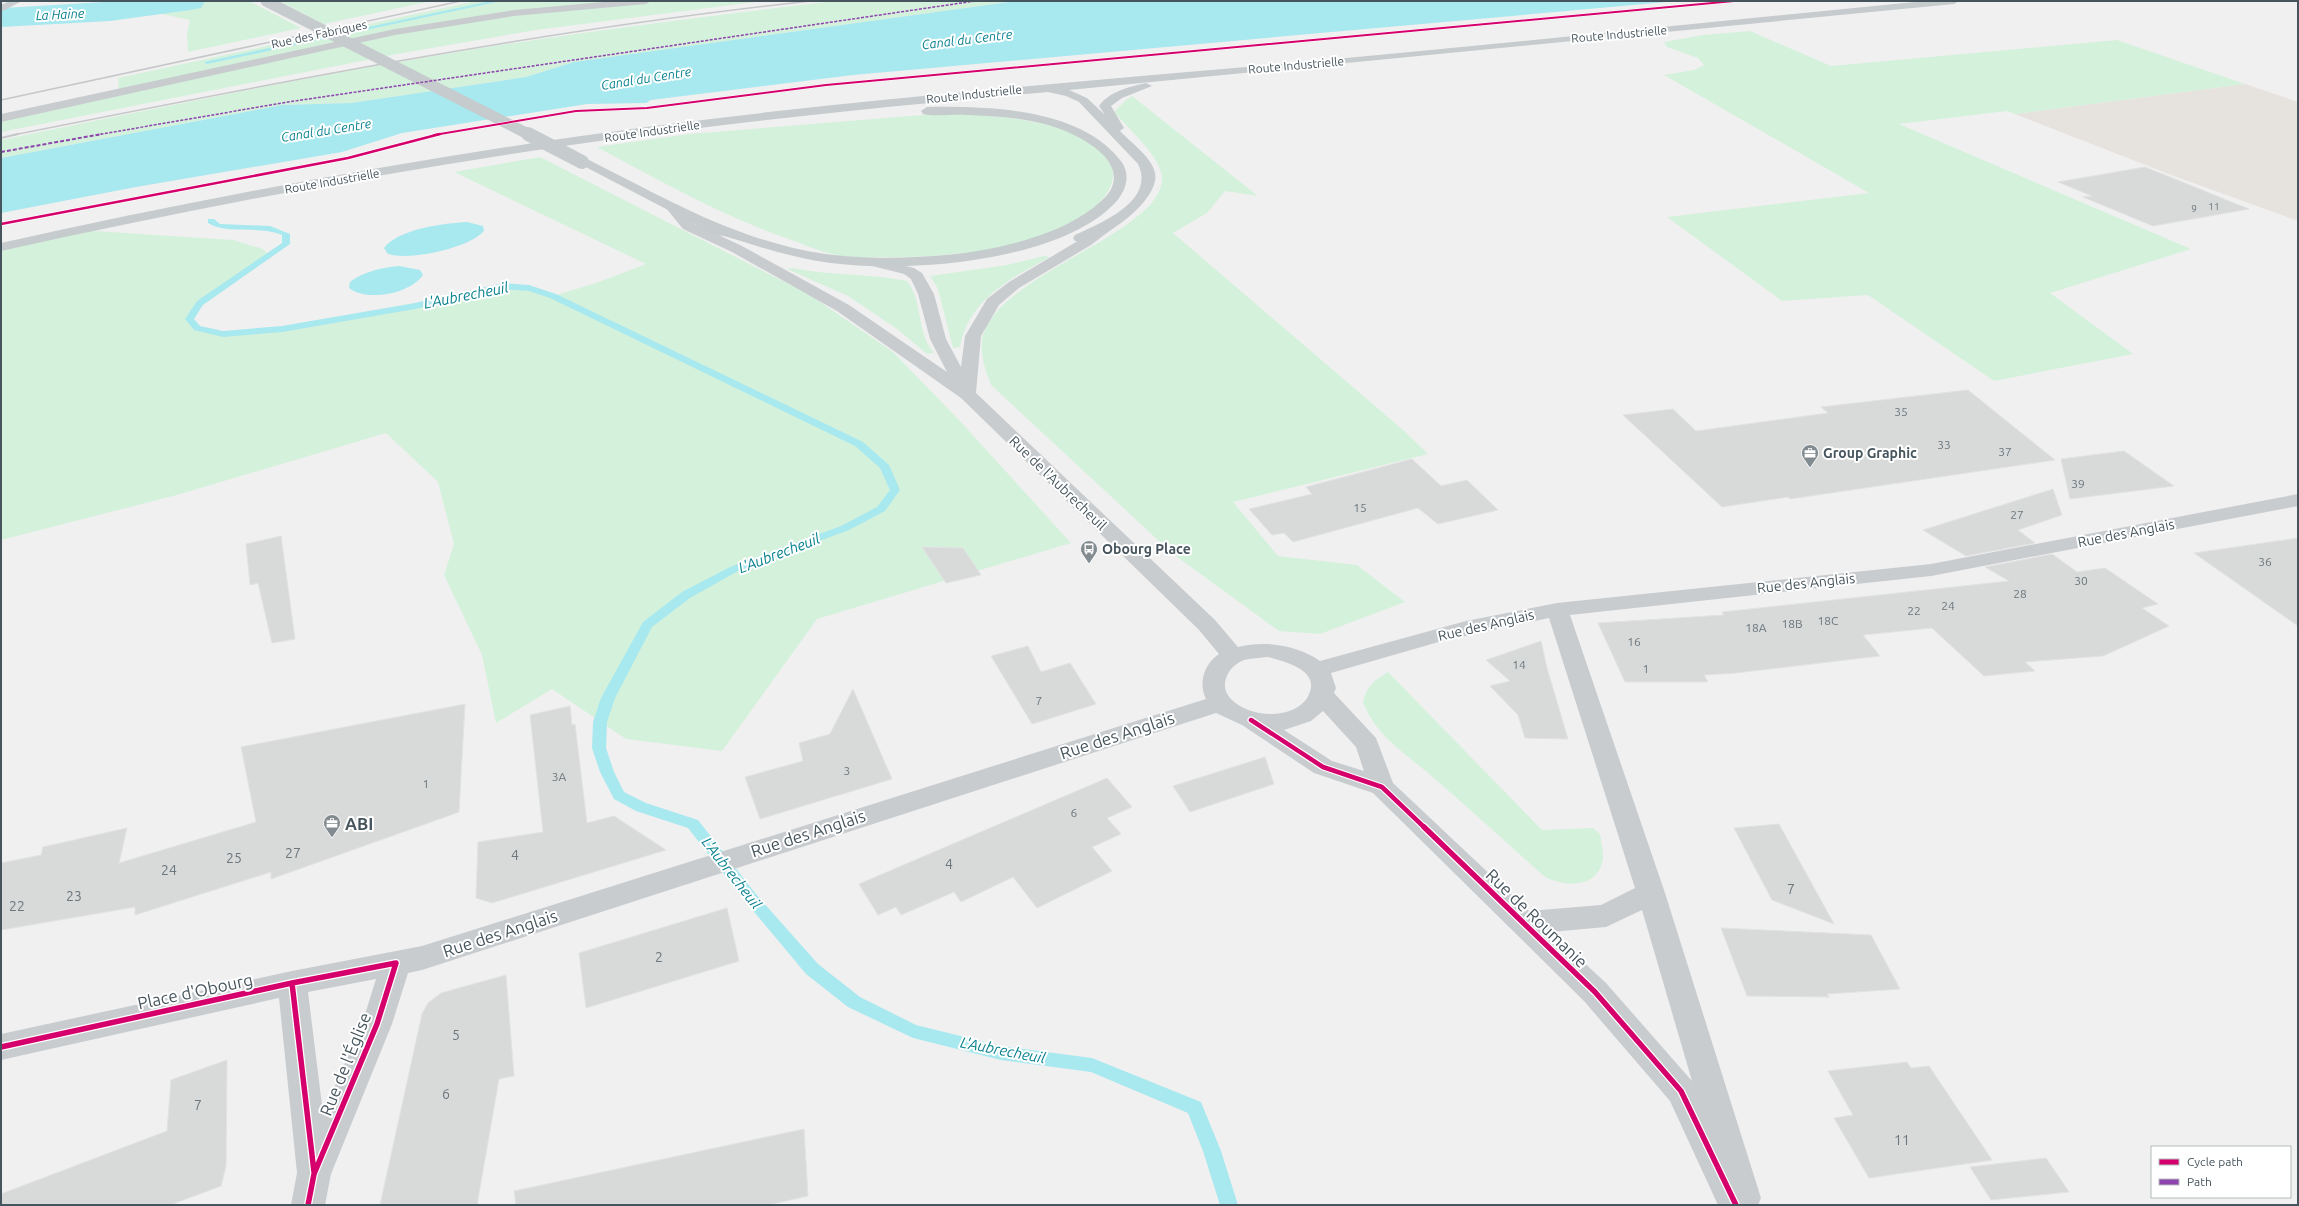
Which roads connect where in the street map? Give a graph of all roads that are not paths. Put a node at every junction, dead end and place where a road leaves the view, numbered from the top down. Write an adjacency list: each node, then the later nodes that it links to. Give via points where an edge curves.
1 (16, 1): 5 (street)
2 (266, 1): 14 (main road, bridge)
3 (646, 1): 11 (street, Rue des Fabriques, via 514,13 395,32 266,58)
4 (1954, 1): 6 (main road, Route Industrielle)
5 (1, 9)
6 (1215, 73): 7 (main road, Route Industrielle); 13 (main road, via 1165,80 1122,93 1109,100 1105,106 1108,114)
7 (1080, 84): 8 (main road, Route Industrielle); 9 (main road)
8 (1014, 90): 9 (main road); 10 (main road, Route Industrielle)
9 (1060, 92): 12 (main road, via 1054,96 1053,107); 13 (main road, via 1069,93 1083,100)
10 (778, 115): 12 (main road, via 930,111 988,113 1042,121); 17 (main road, Route Industrielle, via 498,153 354,177 211,203)
11 (1, 118)
12 (1086, 135): 18 (main road, via 1103,146 1111,155 1118,165 1121,180 1118,190 1095,215 1046,238 1000,251 961,258)
13 (1144, 163): 15 (main road, via 1149,175 1147,187 1138,202 1121,218)
14 (673, 208): 16 (main road); 20 (street, via 688,226 738,249 843,308)
15 (1111, 223): 19 (main road, via 1062,245 1026,255 988,264); 20 (street, via 1086,242 1014,285 993,302 973,336)
16 (709, 226): 18 (main road, via 792,252); 19 (main road, via 763,253 804,266 854,272)
17 (1, 247)
18 (873, 262): 19 (street)
19 (909, 271): 20 (street, via 917,276 926,294 938,339)
20 (967, 394): 23 (street, Rue de l'Aubrecheuil, via 1207,625)
21 (2298, 500): 22 (street, Rue des Anglais, via 1931,570)
22 (1557, 610): 24 (street, Rue des Anglais, via 1495,621); 29 (street)
23 (1233, 656): 24 (street, via 1250,651 1269,650 1287,653 1304,660); 26 (street, via 1215,672 1212,682 1214,693)
24 (1317, 670): 25 (street, via 1324,687)
25 (1323, 696): 27 (street, via 1316,707 1288,721); 28 (street, Rue de Roumanie, via 1367,744)
26 (1220, 703): 27 (street, via 1239,716); 31 (street, Rue des Anglais, via 748,852 472,943)
27 (1251, 720): 28 (street, Rue de Roumanie, via 1323,767)
28 (1382, 787): 30 (street, Rue de Roumanie)
29 (1651, 892): 30 (street, Rue de Roumanie, via 1606,916); 36 (street)
30 (1522, 922): 35 (street, Rue de Roumanie, via 1594,992 1681,1091)
31 (396, 963): 32 (street, Place d'Obourg); 34 (street, Rue de l'Église, via 377,1024)
32 (292, 983): 33 (street, Place d'Obourg); 34 (street, Rue de l'Église)
33 (1, 1047)
34 (311, 1190)
35 (1736, 1205)
36 (1746, 1205)

